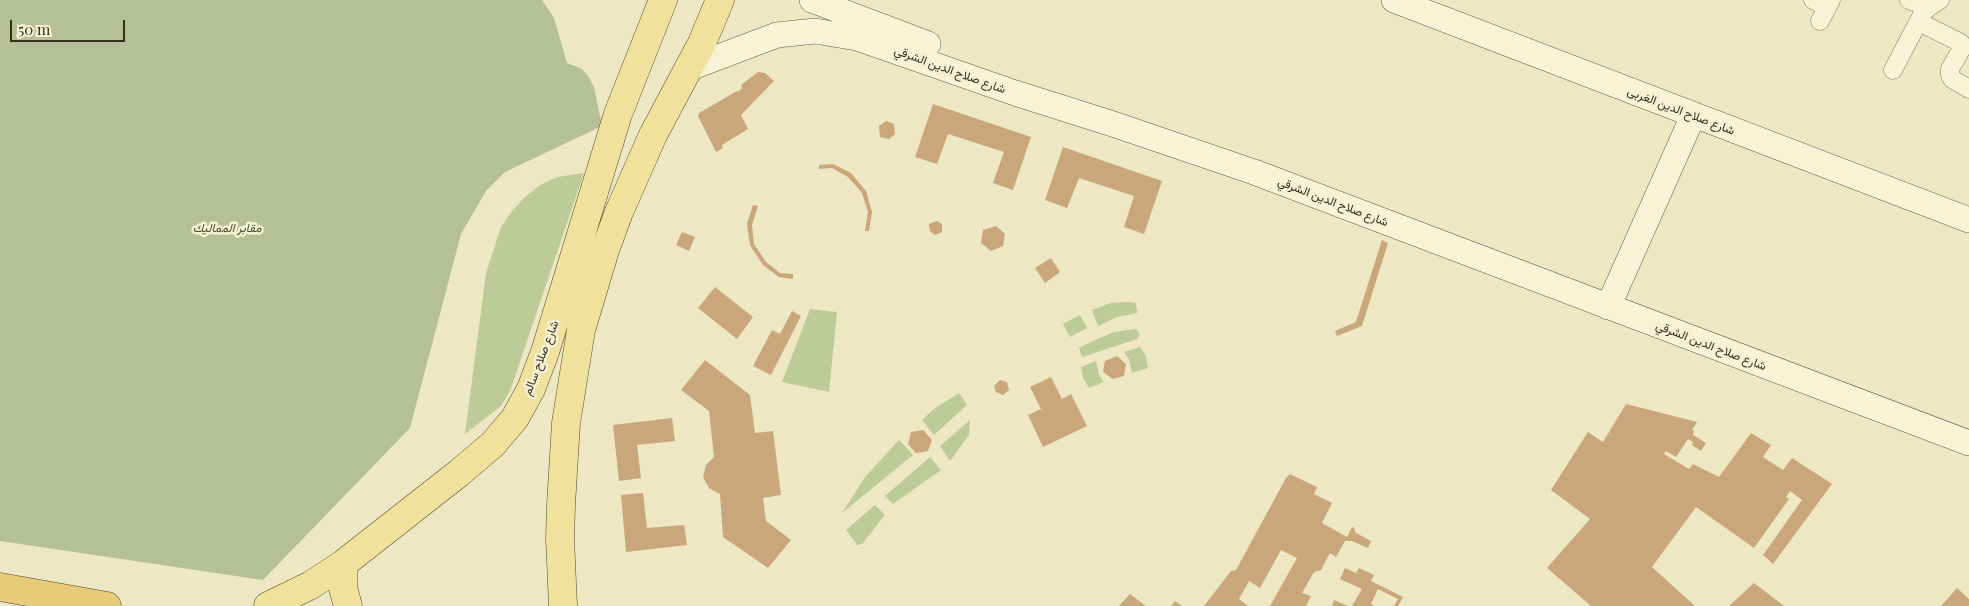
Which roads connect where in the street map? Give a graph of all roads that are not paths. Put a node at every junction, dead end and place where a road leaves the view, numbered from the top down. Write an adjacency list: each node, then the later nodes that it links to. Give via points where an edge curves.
1 (662, 0): 16 (main road, شارع صلاح سالم, via 618,114 546,352 514,418 493,444)
2 (720, 0): 8 (main road)
3 (812, 0): 13 (main road, شارع صلاح الدين الشرقي, via 1007,74 1133,115)
4 (1394, 0): 11 (main road, شارع صلاح الدين الغربى)
5 (1909, 0): 6 (street)
6 (1935, 3): 7 (street)
7 (1919, 22): 9 (street); 10 (street, via 1961,42 1962,48 1950,75)
8 (687, 69): 13 (main road, شارع صلاح الدين الشرقي, via 778,35 815,31 857,38 1254,172); 21 (main road, via 653,135 620,212 581,330 566,423 560,539)
9 (1892, 70)
10 (1969, 89)
11 (1693, 116): 12 (main road, شارع صلاح الدين الغربى); 13 (main road)
12 (1969, 220)
13 (1611, 300): 14 (main road, شارع صلاح الدين الشرقي); 15 (main road, شارع صلاح الدين الشرقي)
14 (1969, 428)
15 (1969, 443)
16 (343, 564): 19 (main road, شارع صلاح سالم, via 311,585); 20 (main road, via 343,588)
17 (0, 587): 18 (highway)
18 (107, 606)
19 (268, 606)
20 (348, 606)
21 (564, 606)

